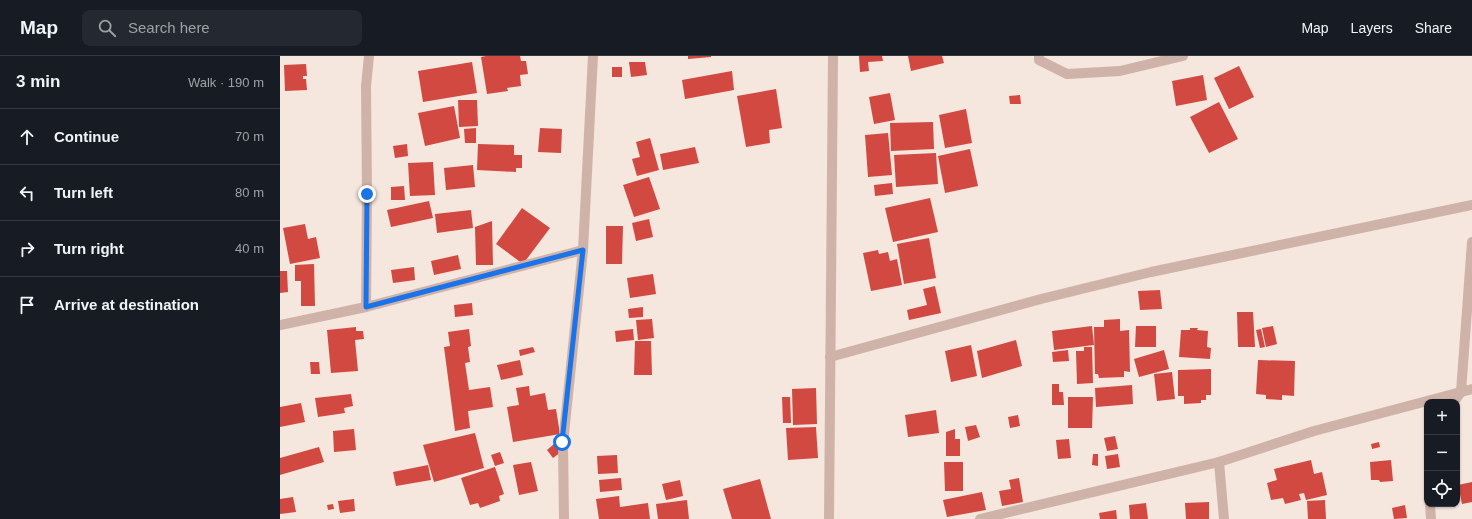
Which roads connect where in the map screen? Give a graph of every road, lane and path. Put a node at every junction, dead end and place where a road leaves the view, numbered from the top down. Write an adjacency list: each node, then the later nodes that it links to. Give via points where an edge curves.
1 (369, 56): 9 (street, via 366,86)
2 (593, 56): 8 (street)
3 (833, 56): 11 (street)
4 (1039, 56): 5 (street, via 1039,60 1067,74 1120,71)
5 (1183, 56)
6 (1472, 205): 11 (street, via 1151,272 1041,299)
7 (1472, 242): 13 (street)
8 (583, 250): 9 (street); 17 (street, via 562,442)
9 (366, 307): 10 (street)
10 (280, 325)
11 (830, 357): 18 (street)
12 (1472, 389): 13 (street)
13 (1461, 392): 14 (street); 15 (street, via 1314,431)
14 (1456, 399)
15 (1219, 462): 19 (street); 20 (street)
16 (1430, 507): 21 (street)
17 (564, 519)
18 (829, 519)
19 (980, 519)
20 (1224, 519)
21 (1431, 519)

